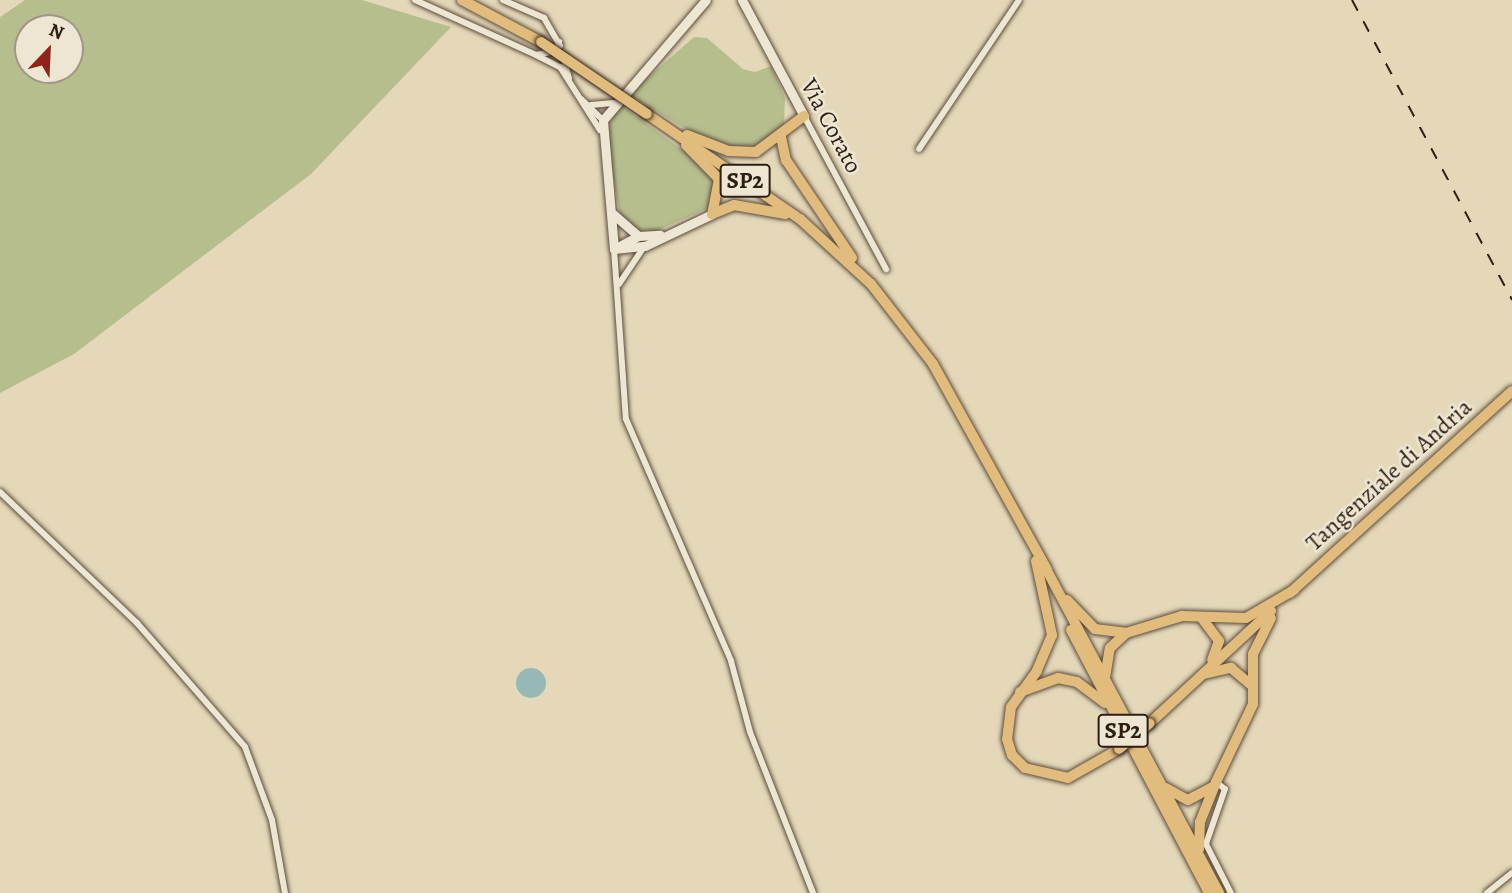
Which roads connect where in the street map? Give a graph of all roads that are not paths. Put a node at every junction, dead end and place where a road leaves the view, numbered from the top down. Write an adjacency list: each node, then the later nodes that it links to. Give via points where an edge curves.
1 (415, 0): 10 (street)
2 (462, 0): 16 (main road, SP2, bridge, via 541,42)
3 (503, 0): 8 (street)
4 (519, 0): 8 (street)
5 (742, 0): 15 (main road, Via Corato)
6 (1019, 0): 20 (street)
7 (703, 1): 13 (main road)
8 (523, 8): 9 (street, via 544,18)
9 (559, 42): 10 (street, via 555,51); 11 (street)
10 (536, 55): 11 (street)
11 (569, 78): 12 (street)
12 (579, 98): 14 (street); 17 (street)
13 (613, 103): 14 (street); 17 (main road)
14 (589, 105): 17 (street)
15 (804, 116): 19 (main road); 28 (street, Via Corato)
16 (658, 121): 18 (main road, SP2); 19 (main road, via 730,151 756,152)
17 (602, 125): 21 (main road)
18 (675, 133): 22 (main road, via 719,179); 23 (main road, SP2)
19 (781, 137): 29 (main road, via 786,160)
20 (919, 149)
21 (609, 206): 25 (main road, via 617,223); 27 (main road)
22 (712, 214): 23 (main road, via 757,206); 24 (main road)
23 (814, 231): 29 (main road, SP2)
24 (660, 235): 25 (main road); 26 (main road)
25 (638, 236): 27 (main road)
26 (645, 246): 27 (main road); 30 (street, via 631,258)
27 (614, 249): 30 (street)
28 (886, 269)
29 (871, 284): 33 (main road, SP2, via 933,364)
30 (618, 289): 47 (street, via 626,419 731,661 750,732)
31 (1512, 391): 34 (main road, Tangenziale di Andria)
32 (0, 492): 46 (street, via 137,623 238,737 272,820)
33 (1042, 567): 36 (main road, via 1081,620 1105,634); 38 (highway, SP2); 39 (main road, via 1052,635 1037,671); 41 (highway, SP2)
34 (1294, 590): 35 (main road, via 1245,618); 37 (main road); 40 (main road, via 1258,638)
35 (1201, 616): 36 (main road); 37 (main road, via 1219,641)
36 (1126, 633): 38 (highway, via 1110,648)
37 (1200, 676): 39 (main road, bridge, via 1119,749 1068,778 1025,768 1007,739 1008,714); 40 (main road, via 1231,668)
38 (1105, 678): 43 (highway, SP2)
39 (1020, 692): 41 (highway, via 1058,678 1077,682)
40 (1254, 692): 42 (main road)
41 (1111, 708): 48 (highway, SP2)
42 (1216, 782): 43 (highway, via 1188,800); 44 (highway, via 1200,822); 50 (street, via 1225,789 1206,844)
43 (1162, 785): 44 (highway, SP2)
44 (1199, 856): 49 (highway, SP2)
45 (1512, 873): 51 (street)
46 (285, 893)
47 (813, 893)
48 (1209, 893)
49 (1219, 893)
50 (1231, 893)
51 (1487, 893)

